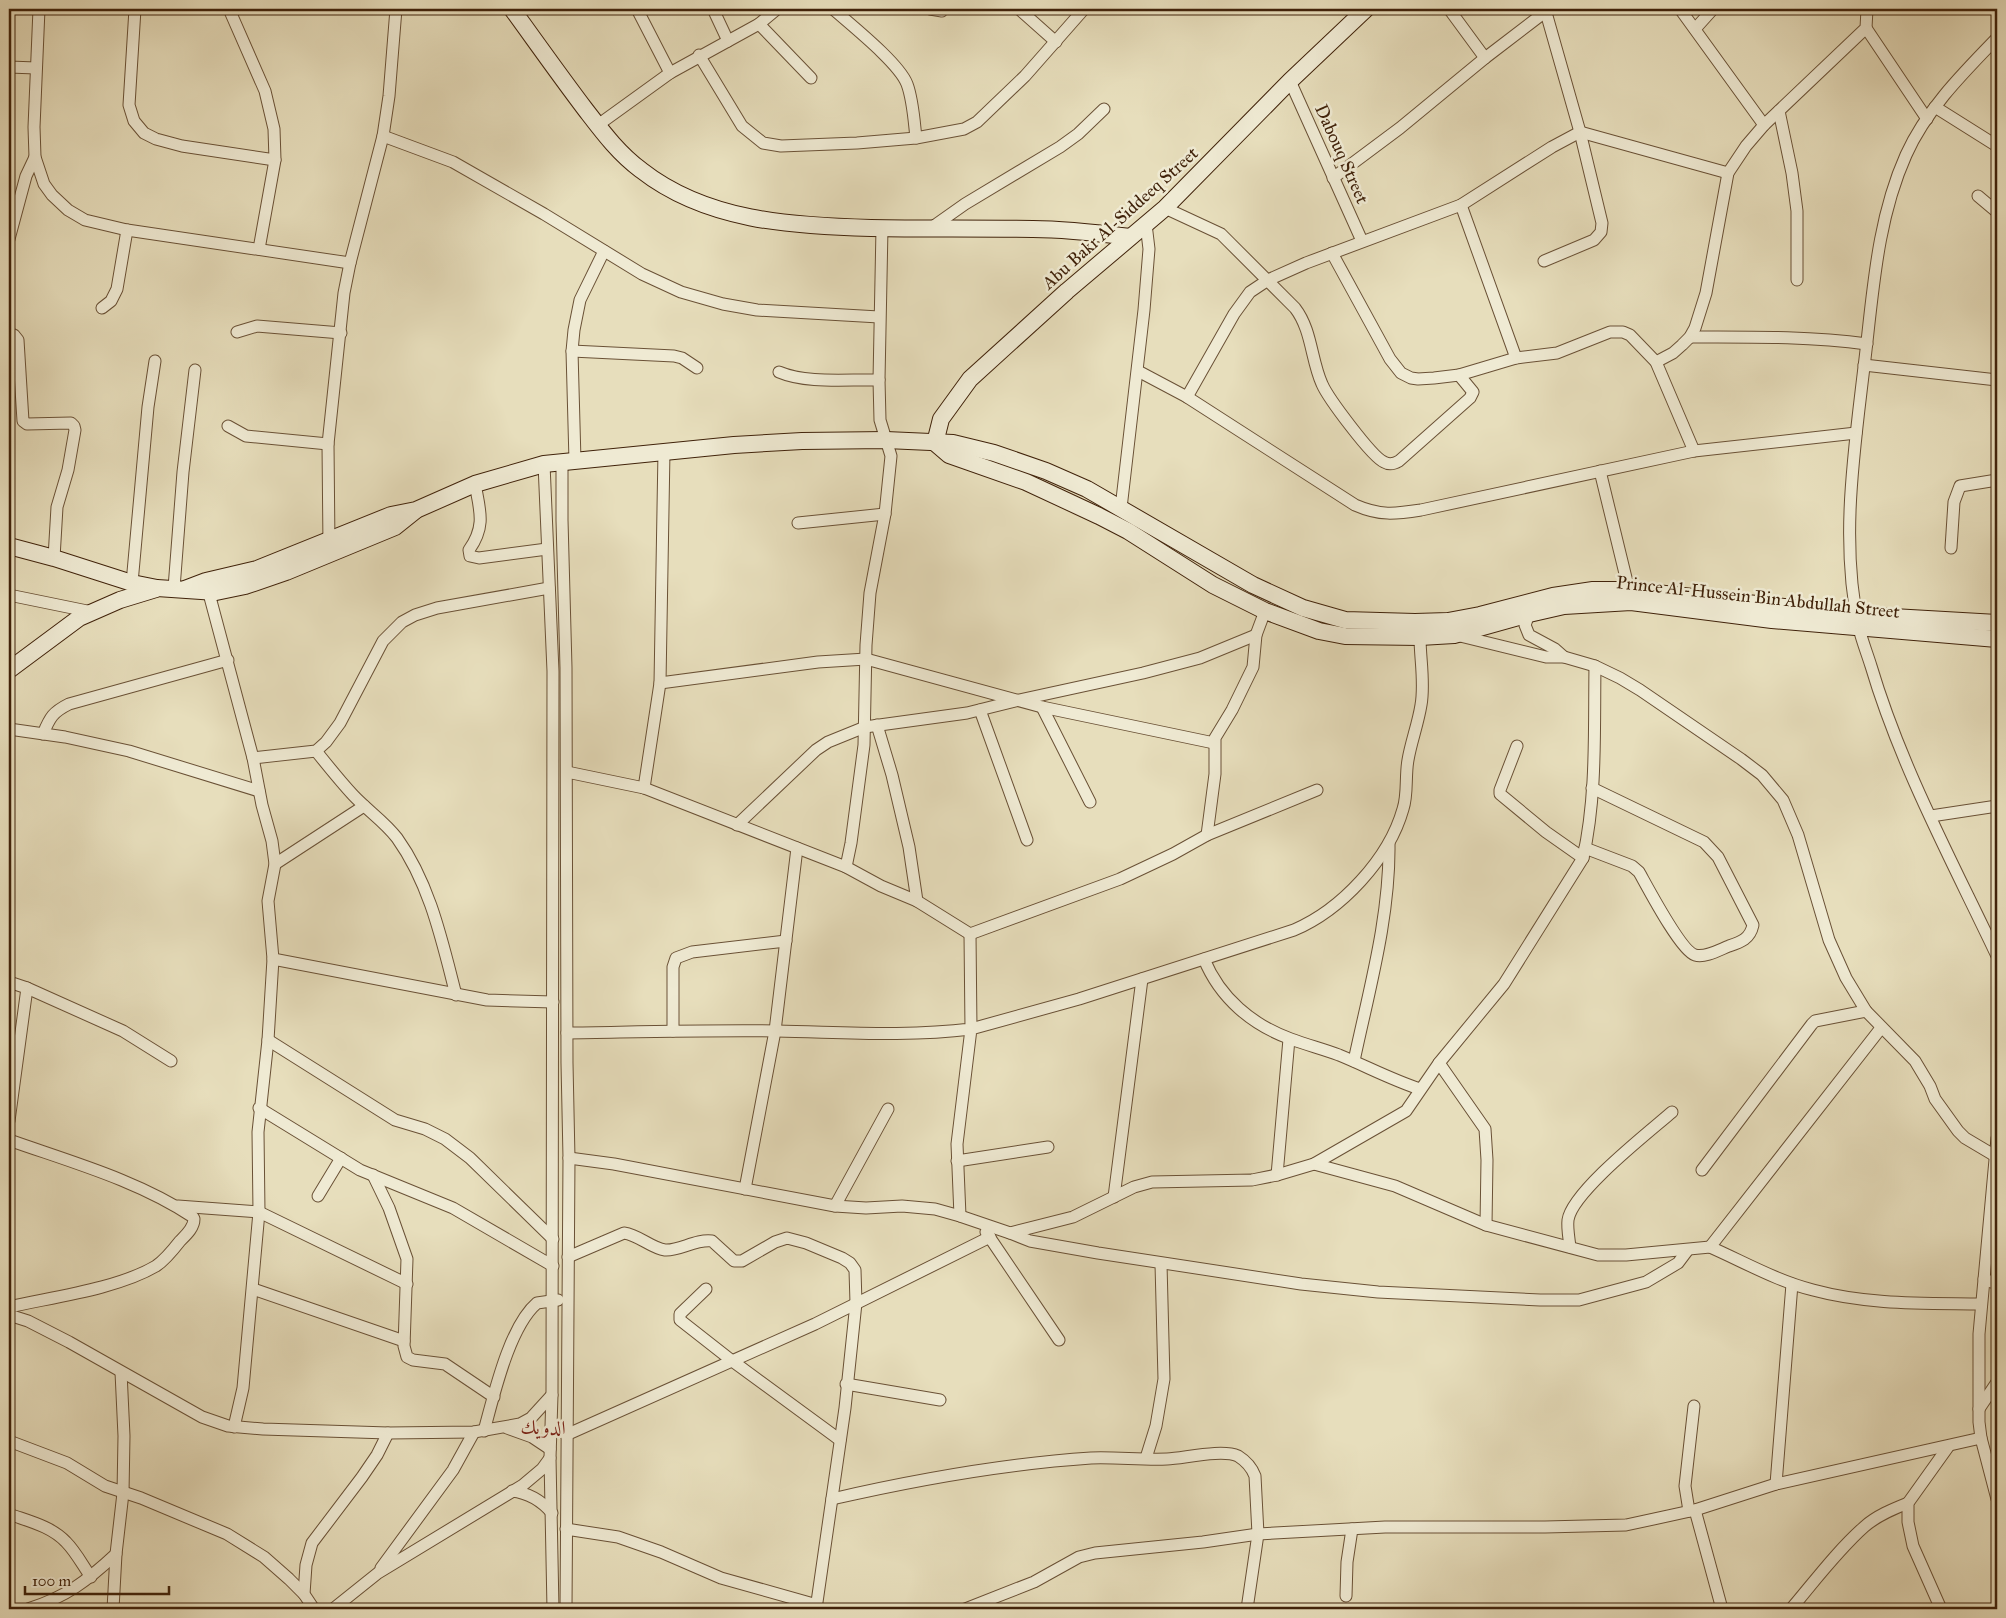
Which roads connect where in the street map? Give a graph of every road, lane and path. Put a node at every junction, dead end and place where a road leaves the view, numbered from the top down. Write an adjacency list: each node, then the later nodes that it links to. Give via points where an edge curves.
1 (39, 9): 27 (street)
2 (134, 9): 42 (street, via 129,104 134,122 144,133 182,146)
3 (229, 9): 42 (street, via 265,91 272,116)
4 (396, 9): 38 (street)
5 (512, 9): 35 (street)
6 (636, 9): 28 (street)
7 (712, 9): 22 (street)
8 (777, 9): 18 (street)
9 (832, 9): 39 (street, via 884,55 907,83)
10 (1019, 9): 23 (street)
11 (1084, 9): 23 (street)
12 (1366, 9): 30 (street, Abu Bakr Al-Siddeeq Street)
13 (1449, 9): 25 (street)
14 (1680, 9): 20 (street)
15 (1713, 9): 20 (street)
16 (1867, 9): 19 (street)
17 (1546, 10): 25 (street); 37 (street)
18 (759, 24): 22 (street); 29 (street)
19 (1866, 28): 33 (street); 34 (street)
20 (1696, 29): 36 (street)
21 (1997, 38): 31 (street)
22 (728, 41): 24 (street)
23 (1056, 42): 39 (street, via 977,122 964,129)
24 (699, 55): 28 (street); 39 (street, via 742,126 763,143 781,146)
25 (1485, 58): 44 (street)
26 (9, 67): 27 (street)
27 (36, 68): 41 (street)
28 (670, 72): 35 (street)
29 (811, 78)
30 (1290, 81): 44 (street, Dabouq Street); 47 (street, Abu Bakr Al-Siddeeq Street)
31 (1935, 107): 34 (street); 40 (street)
32 (1104, 109): 51 (street, via 1060,147)
33 (1779, 111): 36 (street); 62 (street, via 1797,211)
34 (1927, 119): 69 (street, via 1907,152 1884,218)
35 (598, 125): 50 (street, via 642,172 672,190 714,208 757,220 789,224)
36 (1764, 126): 43 (street)
37 (1580, 132): 43 (street); 46 (street); 59 (street, via 1602,227 1594,240)
38 (383, 136): 57 (street, via 453,162); 60 (street)
39 (916, 138)
40 (1997, 146)
41 (35, 157): 52 (street, via 44,184 68,210 85,220); 54 (street, via 26,176)
42 (275, 160): 56 (street)
43 (1728, 173): 68 (street, via 1706,293)
44 (1333, 178): 55 (street, Dabouq Street)
45 (1978, 196): 48 (street)
46 (1461, 205): 55 (street); 71 (street)
47 (1165, 208): 49 (street, Abu Bakr Al-Siddeeq Street); 61 (street, via 1221,234)
48 (1997, 212)
49 (1146, 224): 53 (street, Abu Bakr Al-Siddeeq Street); 77 (street, via 1149,249)
50 (882, 228): 51 (street); 64 (street)
51 (930, 229): 53 (street, via 1035,229)
52 (127, 230): 56 (street); 63 (street, via 114,296)
53 (1130, 237): 83 (street, Abu Bakr Al-Siddeeq Street, via 970,379)
54 (9, 240)
55 (1362, 241): 58 (street)
56 (259, 249): 60 (street)
57 (604, 251): 64 (street, via 681,292 723,304 801,314); 70 (street, via 580,300)
58 (1332, 254): 61 (street); 79 (street, via 1401,373 1418,379)
59 (1544, 261)
60 (350, 263): 67 (street)
61 (1268, 280): 79 (street, via 1300,314 1324,389 1385,463 1399,462 1470,398 1473,392); 82 (street, via 1250,292 1240,304)
62 (1797, 280)
63 (102, 308)
64 (879, 317): 80 (street)
65 (237, 332): 67 (street, via 257,326)
66 (9, 333): 105 (street, via 18,340 23,421 27,424 72,423 75,430 57,508)
67 (341, 333): 89 (street)
68 (1690, 337): 69 (street, via 1781,337); 73 (street, via 1673,353)
69 (1866, 344): 74 (street)
70 (572, 351): 75 (street, via 674,356); 93 (street)
71 (1516, 358): 73 (street, via 1557,353 1620,331 1630,335); 79 (street)
72 (155, 361): 106 (street)
73 (1656, 362): 91 (street)
74 (1864, 365): 81 (street); 85 (street)
75 (697, 368)
76 (195, 370): 110 (street, via 183,472)
77 (1138, 371): 82 (street); 98 (street)
78 (779, 372): 80 (street, via 796,378)
79 (1459, 374)
80 (878, 380): 86 (street, via 880,420)
81 (1997, 380)
82 (1187, 397): 95 (street, via 1355,505 1371,512 1385,514 1421,510)
83 (948, 406): 87 (street, via 930,425); 88 (street, Abu Bakr Al-Siddeeq Street, via 940,419); 92 (street, via 946,422 954,433)
84 (228, 426): 89 (street, via 246,436)
85 (1856, 433): 91 (street); 117 (street, via 1850,560)
86 (886, 440): 87 (street, Prince Al-Hussein Bin Abdullah Street); 90 (street, Prince Al-Hussein Bin Abdullah Street, via 782,442); 99 (street, via 891,456)
87 (904, 441): 88 (street, Prince Al-Hussein Bin Abdullah Street)
88 (935, 443): 92 (street, Prince Al-Hussein Bin Abdullah Street, via 954,443); 114 (street, Prince Al-Hussein Bin Abdullah Street, via 950,456 1034,486 1120,527 1213,586)
89 (328, 444): 102 (street)
90 (664, 451): 93 (street, Prince Al-Hussein Bin Abdullah Street); 129 (street)
91 (1694, 451): 95 (street)
92 (994, 453): 98 (street, Prince Al-Hussein Bin Abdullah Street, via 1087,488)
93 (569, 462): 94 (street, Prince Al-Hussein Bin Abdullah Street); 141 (street, via 562,520)
94 (544, 464): 97 (street, Prince Al-Hussein Bin Abdullah Street); 104 (street)
95 (1600, 471): 111 (street)
96 (1997, 480): 103 (street, via 1960,486 1954,502)
97 (475, 484): 102 (street, Prince Al-Hussein Bin Abdullah Street, via 416,510 391,515); 104 (street, via 480,526 470,556 479,558)
98 (1121, 508): 119 (street, Prince Al-Hussein Bin Abdullah Street, via 1253,585 1303,608)
99 (885, 514): 100 (street); 125 (street, via 870,593)
100 (798, 523)
101 (9, 546): 105 (street, Prince Al-Hussein Bin Abdullah Street)
102 (329, 547): 107 (street, Prince Al-Hussein Bin Abdullah Street)
103 (1951, 548)
104 (547, 549): 109 (street)
105 (54, 558): 106 (street, Prince Al-Hussein Bin Abdullah Street)
106 (132, 583): 108 (street, Prince Al-Hussein Bin Abdullah Street)
107 (207, 586): 110 (street, Prince Al-Hussein Bin Abdullah Street); 126 (street)
108 (157, 588): 110 (street, Prince Al-Hussein Bin Abdullah Street); 115 (street)
109 (549, 588): 139 (street, via 437,608 402,622 383,641 340,723); 149 (street)
110 (180, 589)
111 (1629, 590): 113 (street, Prince Al-Hussein Bin Abdullah Street, via 1593,590); 117 (street, Prince Al-Hussein Bin Abdullah Street)
112 (9, 595): 115 (street)
113 (1563, 600): 116 (street, Prince Al-Hussein Bin Abdullah Street); 117 (street, Prince Al-Hussein Bin Abdullah Street, via 1630,602 1772,620); 119 (street, Prince Al-Hussein Bin Abdullah Street, via 1464,619)
114 (1265, 611): 119 (street, Prince Al-Hussein Bin Abdullah Street, via 1319,631 1345,636); 120 (street)
115 (92, 612): 128 (street, via 61,630)
116 (1529, 614): 121 (street, Prince Al-Hussein Bin Abdullah Street); 124 (street, via 1525,625 1529,635 1555,648)
117 (1858, 621): 118 (street, Prince Al-Hussein Bin Abdullah Street); 123 (street, Prince Al-Hussein Bin Abdullah Street); 151 (street, via 1882,701)
118 (1997, 623)
119 (1385, 629): 122 (street, Prince Al-Hussein Bin Abdullah Street)
120 (1256, 635): 130 (street, via 1200,658); 137 (street, via 1253,667)
121 (1454, 635): 122 (street, Prince Al-Hussein Bin Abdullah Street); 124 (street, via 1546,657)
122 (1420, 637): 155 (street, via 1422,704 1407,762 1403,809)
123 (1997, 639)
124 (1564, 657): 127 (street)
125 (866, 659): 129 (street, via 818,662); 130 (street); 134 (street)
126 (228, 660): 136 (street, via 70,704 49,718); 140 (street)
127 (1596, 666): 143 (street); 171 (street, via 1640,690 1741,759 1762,776 1782,800 1798,835 1829,940)
128 (9, 670)
129 (660, 683): 142 (street)
130 (1019, 700): 131 (street); 132 (street)
131 (1042, 707): 137 (street); 146 (street)
132 (980, 710): 133 (street); 154 (street)
133 (878, 725): 134 (street); 160 (street, via 909,847)
134 (865, 727): 152 (street, via 816,750); 159 (street, via 858,800)
135 (9, 729): 136 (street)
136 (43, 734): 145 (street, via 129,751)
137 (1214, 743): 153 (street, via 1215,774)
138 (1517, 746): 157 (street, via 1500,794 1546,832)
139 (316, 751): 140 (street); 147 (street)
140 (253, 758): 145 (street)
141 (567, 772): 142 (street); 150 (street)
142 (644, 788): 152 (street)
143 (1592, 788): 157 (street); 157 (street, via 1711,848 1753,925 1752,932 1739,943 1702,956 1694,955 1677,938 1639,872 1625,863)
144 (1318, 790): 153 (street)
145 (259, 791): 158 (street)
146 (1090, 802)
147 (364, 806): 158 (street); 169 (street, via 395,836 426,891)
148 (1997, 806): 151 (street)
149 (554, 809): 150 (street); 170 (street)
150 (566, 809): 176 (street)
151 (1931, 816): 163 (street)
152 (737, 825): 156 (street)
153 (1207, 835): 161 (street, via 1120,880)
154 (1027, 840)
155 (1389, 844): 165 (street, via 1354,889 1307,924); 179 (street, via 1387,902)
156 (797, 848): 159 (street); 162 (street)
157 (1584, 853): 181 (street, via 1504,984)
158 (275, 864): 164 (street, via 268,901)
159 (846, 867): 160 (street)
160 (917, 901): 161 (street)
161 (970, 934): 173 (street)
162 (786, 941): 174 (street, via 692,952 676,958 673,967); 175 (street)
163 (1997, 956)
164 (273, 959): 169 (street); 178 (street)
165 (1204, 959): 166 (street); 177 (street, via 1210,974 1228,999 1246,1015)
166 (1142, 979): 173 (street); 200 (street)
167 (9, 982): 168 (street)
168 (27, 988): 180 (street, via 123,1031); 186 (street)
169 (456, 995): 170 (street, via 486,1000)
170 (553, 1002): 209 (street)
171 (1866, 1012): 172 (street); 195 (street, via 1812,1024)
172 (1881, 1028): 190 (street, via 1915,1061 1935,1099 1958,1131); 211 (street)
173 (971, 1029): 175 (street, via 871,1034); 193 (street)
174 (672, 1031): 175 (street); 176 (street)
175 (775, 1031): 198 (street)
176 (567, 1033): 192 (street)
177 (1289, 1039): 179 (street); 196 (street)
178 (268, 1040): 183 (street); 209 (street, via 395,1120 425,1129 457,1147)
179 (1354, 1061): 182 (street)
180 (171, 1062)
181 (1439, 1063): 182 (street); 206 (street, via 1485,1129)
182 (1420, 1089): 194 (street, via 1401,1116)
183 (259, 1108): 191 (street); 203 (street)
184 (888, 1109): 202 (street)
185 (1672, 1112): 210 (street, via 1596,1180 1577,1202 1568,1219)
186 (9, 1121)
187 (1997, 1138): 190 (street)
188 (9, 1140): 201 (street, via 142,1188)
189 (1048, 1147): 193 (street)
190 (1996, 1156): 216 (street)
191 (341, 1158): 197 (street); 199 (street)
192 (568, 1158): 198 (street); 213 (street)
193 (957, 1161): 204 (street)
194 (1314, 1164): 196 (street); 206 (street, via 1395,1186)
195 (1702, 1170)
196 (1277, 1175): 200 (street, via 1252,1180 1152,1182 1134,1186)
197 (373, 1176): 215 (street, via 453,1208); 217 (street, via 406,1253)
198 (745, 1189): 202 (street)
199 (318, 1196)
200 (1114, 1197): 207 (street, via 1073,1217)
201 (175, 1206): 203 (street); 226 (street, via 193,1217 194,1223 156,1266 106,1285)
202 (835, 1206): 204 (street, via 919,1207)
203 (259, 1212): 217 (street); 220 (street)
204 (960, 1216): 205 (street)
205 (981, 1224): 207 (street); 208 (street)
206 (1486, 1225): 210 (street)
207 (1010, 1233): 214 (street, via 1030,1240)
208 (990, 1237): 224 (street); 228 (street)
209 (553, 1239): 215 (street)
210 (1570, 1247): 212 (street, via 1598,1255)
211 (1710, 1247): 212 (street); 218 (street)
212 (1687, 1251): 214 (street, via 1678,1263 1646,1282 1579,1300 1335,1288)
213 (568, 1257): 222 (street); 224 (street, via 624,1233 665,1250 712,1241 737,1262 787,1238 850,1263 856,1276)
214 (1161, 1264): 249 (street, via 1164,1379)
215 (552, 1266): 223 (street)
216 (1984, 1279): 219 (street); 225 (street)
217 (407, 1284): 229 (street)
218 (1792, 1284): 225 (street, via 1814,1291 1899,1304); 250 (street)
219 (1997, 1284)
220 (252, 1289): 229 (street); 239 (street, via 243,1388)
221 (706, 1289): 230 (street, via 680,1314 680,1320)
222 (568, 1299): 223 (street); 243 (street)
223 (552, 1300): 234 (street); 235 (street, via 535,1305 522,1323 507,1356)
224 (856, 1303): 230 (street, via 777,1342); 233 (street)
225 (1981, 1304): 238 (street)
226 (9, 1307)
227 (9, 1315): 231 (street)
228 (1059, 1340)
229 (404, 1341): 235 (street, via 409,1358 445,1364)
230 (731, 1360): 243 (street); 245 (street)
231 (121, 1372): 239 (street, via 202,1417); 252 (street)
232 (1997, 1382): 238 (street)
233 (846, 1384): 236 (street); 245 (street)
234 (552, 1395): 240 (street, via 531,1418); 248 (street)
235 (494, 1398): 241 (street)
236 (940, 1400)
237 (1694, 1406): 256 (street, via 1685,1486)
238 (1979, 1409): 244 (street)
239 (234, 1426): 242 (street)
240 (507, 1428): 241 (street); 248 (street, via 532,1437)
241 (479, 1431): 242 (street); 265 (street)
242 (388, 1433): 267 (street, via 362,1477 312,1542)
243 (566, 1435): 259 (street)
244 (1981, 1438): 247 (street); 254 (street)
245 (840, 1440): 253 (street)
246 (9, 1441): 252 (street, via 67,1464 104,1486)
247 (1948, 1447): 250 (street); 255 (street)
248 (550, 1454): 251 (street, via 534,1478); 257 (street)
249 (1146, 1458): 253 (street, via 1091,1458 977,1469); 261 (street, via 1238,1456 1256,1476)
250 (1776, 1484): 256 (street)
251 (512, 1491): 257 (street, via 539,1500); 265 (street)
252 (124, 1492): 264 (street); 267 (street, via 235,1538 264,1557)
253 (832, 1499): 269 (street)
254 (1997, 1500)
255 (1908, 1503): 279 (street, via 1865,1526); 280 (street, via 1913,1546)
256 (1692, 1510): 260 (street, via 1626,1525); 278 (street)
257 (552, 1513): 262 (street)
258 (9, 1514): 266 (street, via 57,1534)
259 (566, 1529): 263 (street); 269 (street, via 618,1537 721,1578)
260 (1352, 1529): 261 (street); 268 (street, via 1346,1562)
261 (1258, 1534): 276 (street, via 1079,1557 1034,1582); 277 (street)
262 (552, 1549): 263 (street); 274 (street)
263 (566, 1550): 275 (street)
264 (116, 1554): 266 (street); 271 (street)
265 (378, 1573): 273 (street)
266 (91, 1577): 270 (street, via 57,1599)
267 (304, 1594): 272 (street)
268 (1346, 1596)
269 (816, 1607)
270 (28, 1609)
271 (112, 1609)
272 (314, 1609)
273 (333, 1609)
274 (553, 1609)
275 (566, 1609)
276 (965, 1609)
277 (1247, 1609)
278 (1722, 1609)
279 (1791, 1609)
280 (1941, 1609)

